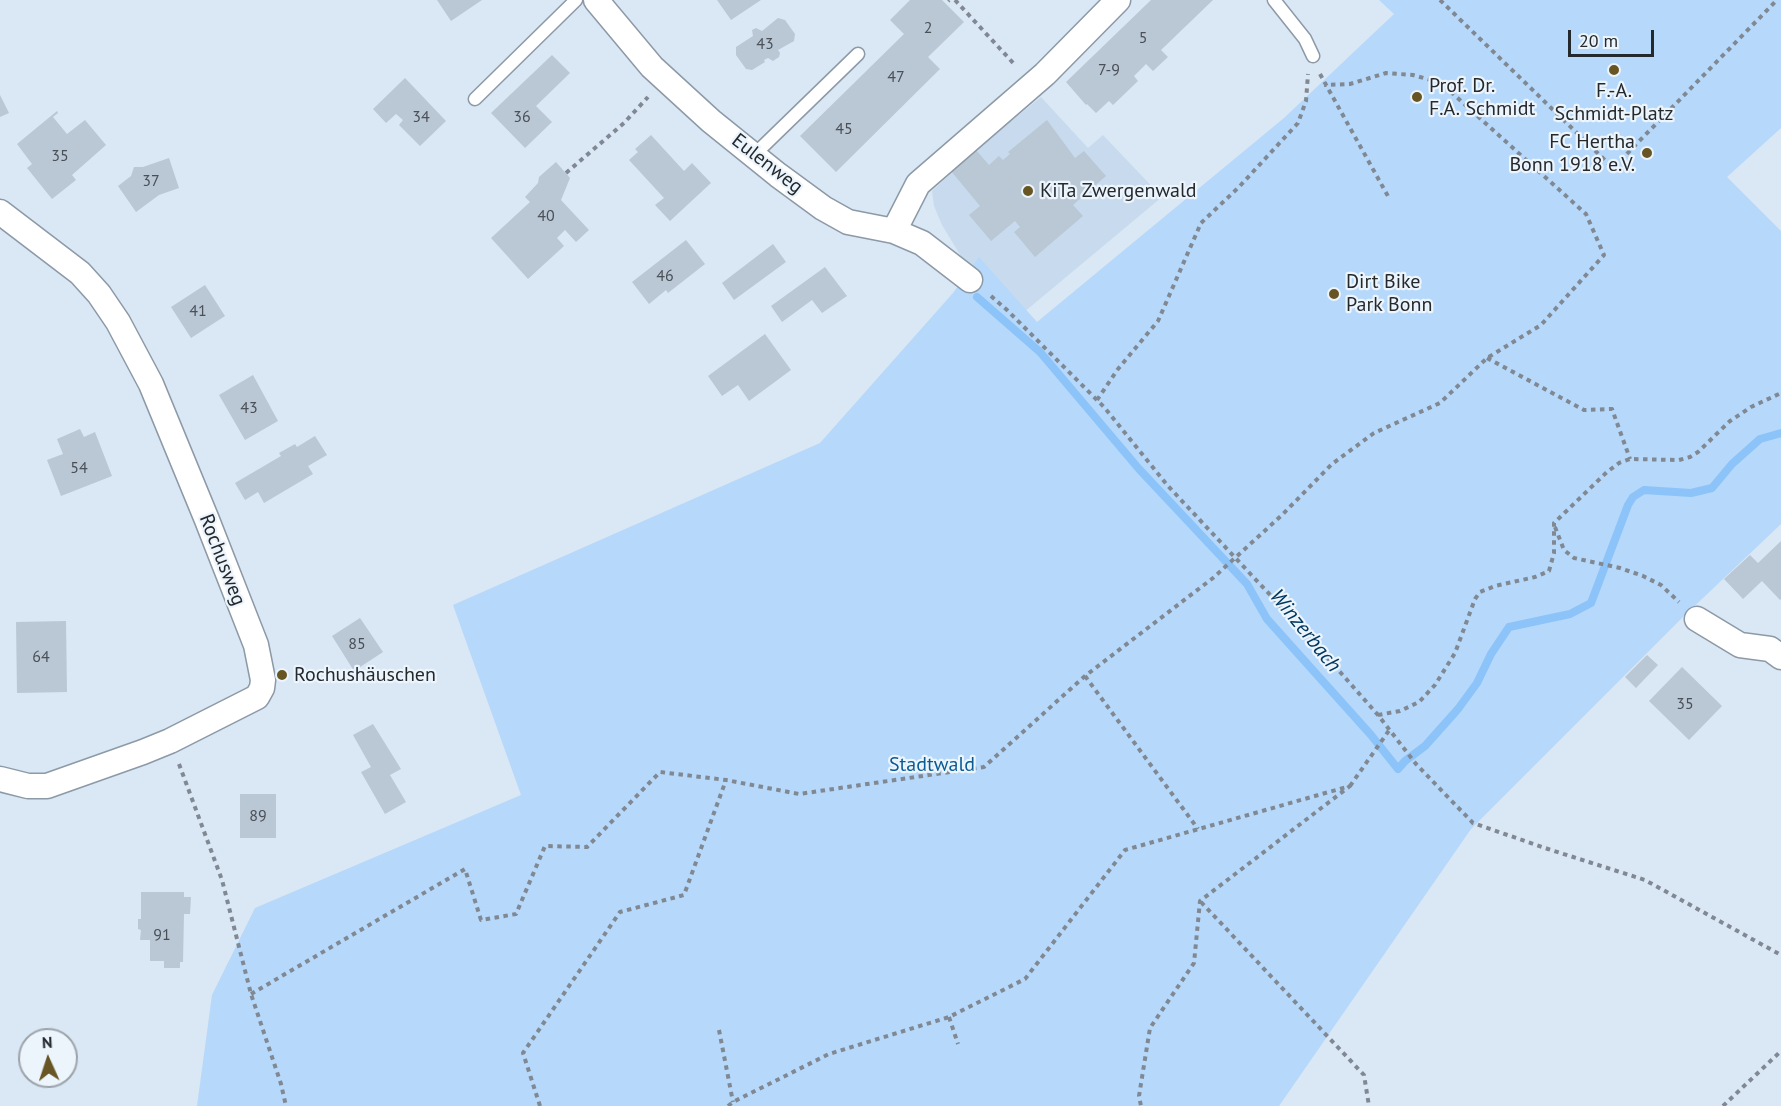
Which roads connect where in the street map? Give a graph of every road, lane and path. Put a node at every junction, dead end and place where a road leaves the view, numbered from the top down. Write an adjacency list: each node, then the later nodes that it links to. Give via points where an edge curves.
1 (576, 0): 13 (lane)
2 (596, 0): 10 (street, Eulenweg)
3 (955, 0): 11 (path)
4 (1118, 0): 11 (street)
5 (1274, 0): 9 (lane, via 1305,39)
6 (1440, 0): 7 (path, via 1613,168)
7 (1778, 0)
8 (858, 54): 14 (lane)
9 (1313, 56): 12 (path); 22 (path, via 1306,101 1298,123 1201,223 1158,321)
10 (664, 78): 14 (street, Eulenweg); 15 (path, via 624,123)
11 (1033, 84): 18 (street, via 918,184)
12 (1324, 85): 16 (path); 20 (path, via 1350,84 1386,73 1440,83 1586,214 1604,255 1541,325)
13 (475, 99)
14 (754, 155): 18 (street, Eulenweg, via 823,208 848,222)
15 (566, 173)
16 (1389, 198)
17 (0, 212): 31 (street, Rochusweg, via 80,273 118,322 151,384 256,645 263,680 257,697)
18 (894, 231): 19 (street, Eulenweg, via 922,243)
19 (970, 279): 22 (path, via 1007,309)
20 (1487, 358): 23 (path, via 1584,410 1612,409); 25 (path, via 1440,403 1374,433 1332,464)
21 (1781, 393): 23 (path, via 1730,421 1690,457)
22 (1097, 400): 25 (path)
23 (1630, 459): 24 (path, via 1607,472)
24 (1554, 524): 26 (path, via 1564,550 1574,558 1620,568 1661,585); 29 (path, via 1554,554 1549,571 1480,592 1455,653 1435,685 1419,702 1401,711)
25 (1234, 559): 28 (path); 29 (path)
26 (1698, 619): 27 (street, via 1740,645 1770,649)
27 (1781, 657)
28 (1085, 676): 33 (path, via 984,767 799,794); 35 (path)
29 (1378, 715): 30 (path)
30 (1390, 729): 34 (path); 37 (path, via 1416,764 1473,823 1646,880)
31 (170, 741): 32 (street, Rochusweg, via 47,786); 38 (path, via 222,880)
32 (0, 779)
33 (726, 780): 38 (path, via 660,772 587,847 545,846 516,914 481,920 465,869); 45 (path, via 684,895 620,912 523,1053)
34 (1350, 786): 35 (path); 36 (path)
35 (1198, 830): 39 (path, via 1125,850 1025,979)
36 (1200, 901): 47 (path, via 1194,963 1150,1028 1139,1096); 48 (path, via 1365,1075)
37 (1781, 956)
38 (251, 994): 44 (path)
39 (950, 1017): 41 (path); 43 (path, via 830,1054)
40 (719, 1030): 43 (path)
41 (958, 1044)
42 (1781, 1051): 49 (path)
43 (733, 1102): 46 (path)
44 (286, 1106)
45 (540, 1106)
46 (728, 1106)
47 (1142, 1106)
48 (1369, 1106)
49 (1723, 1106)

